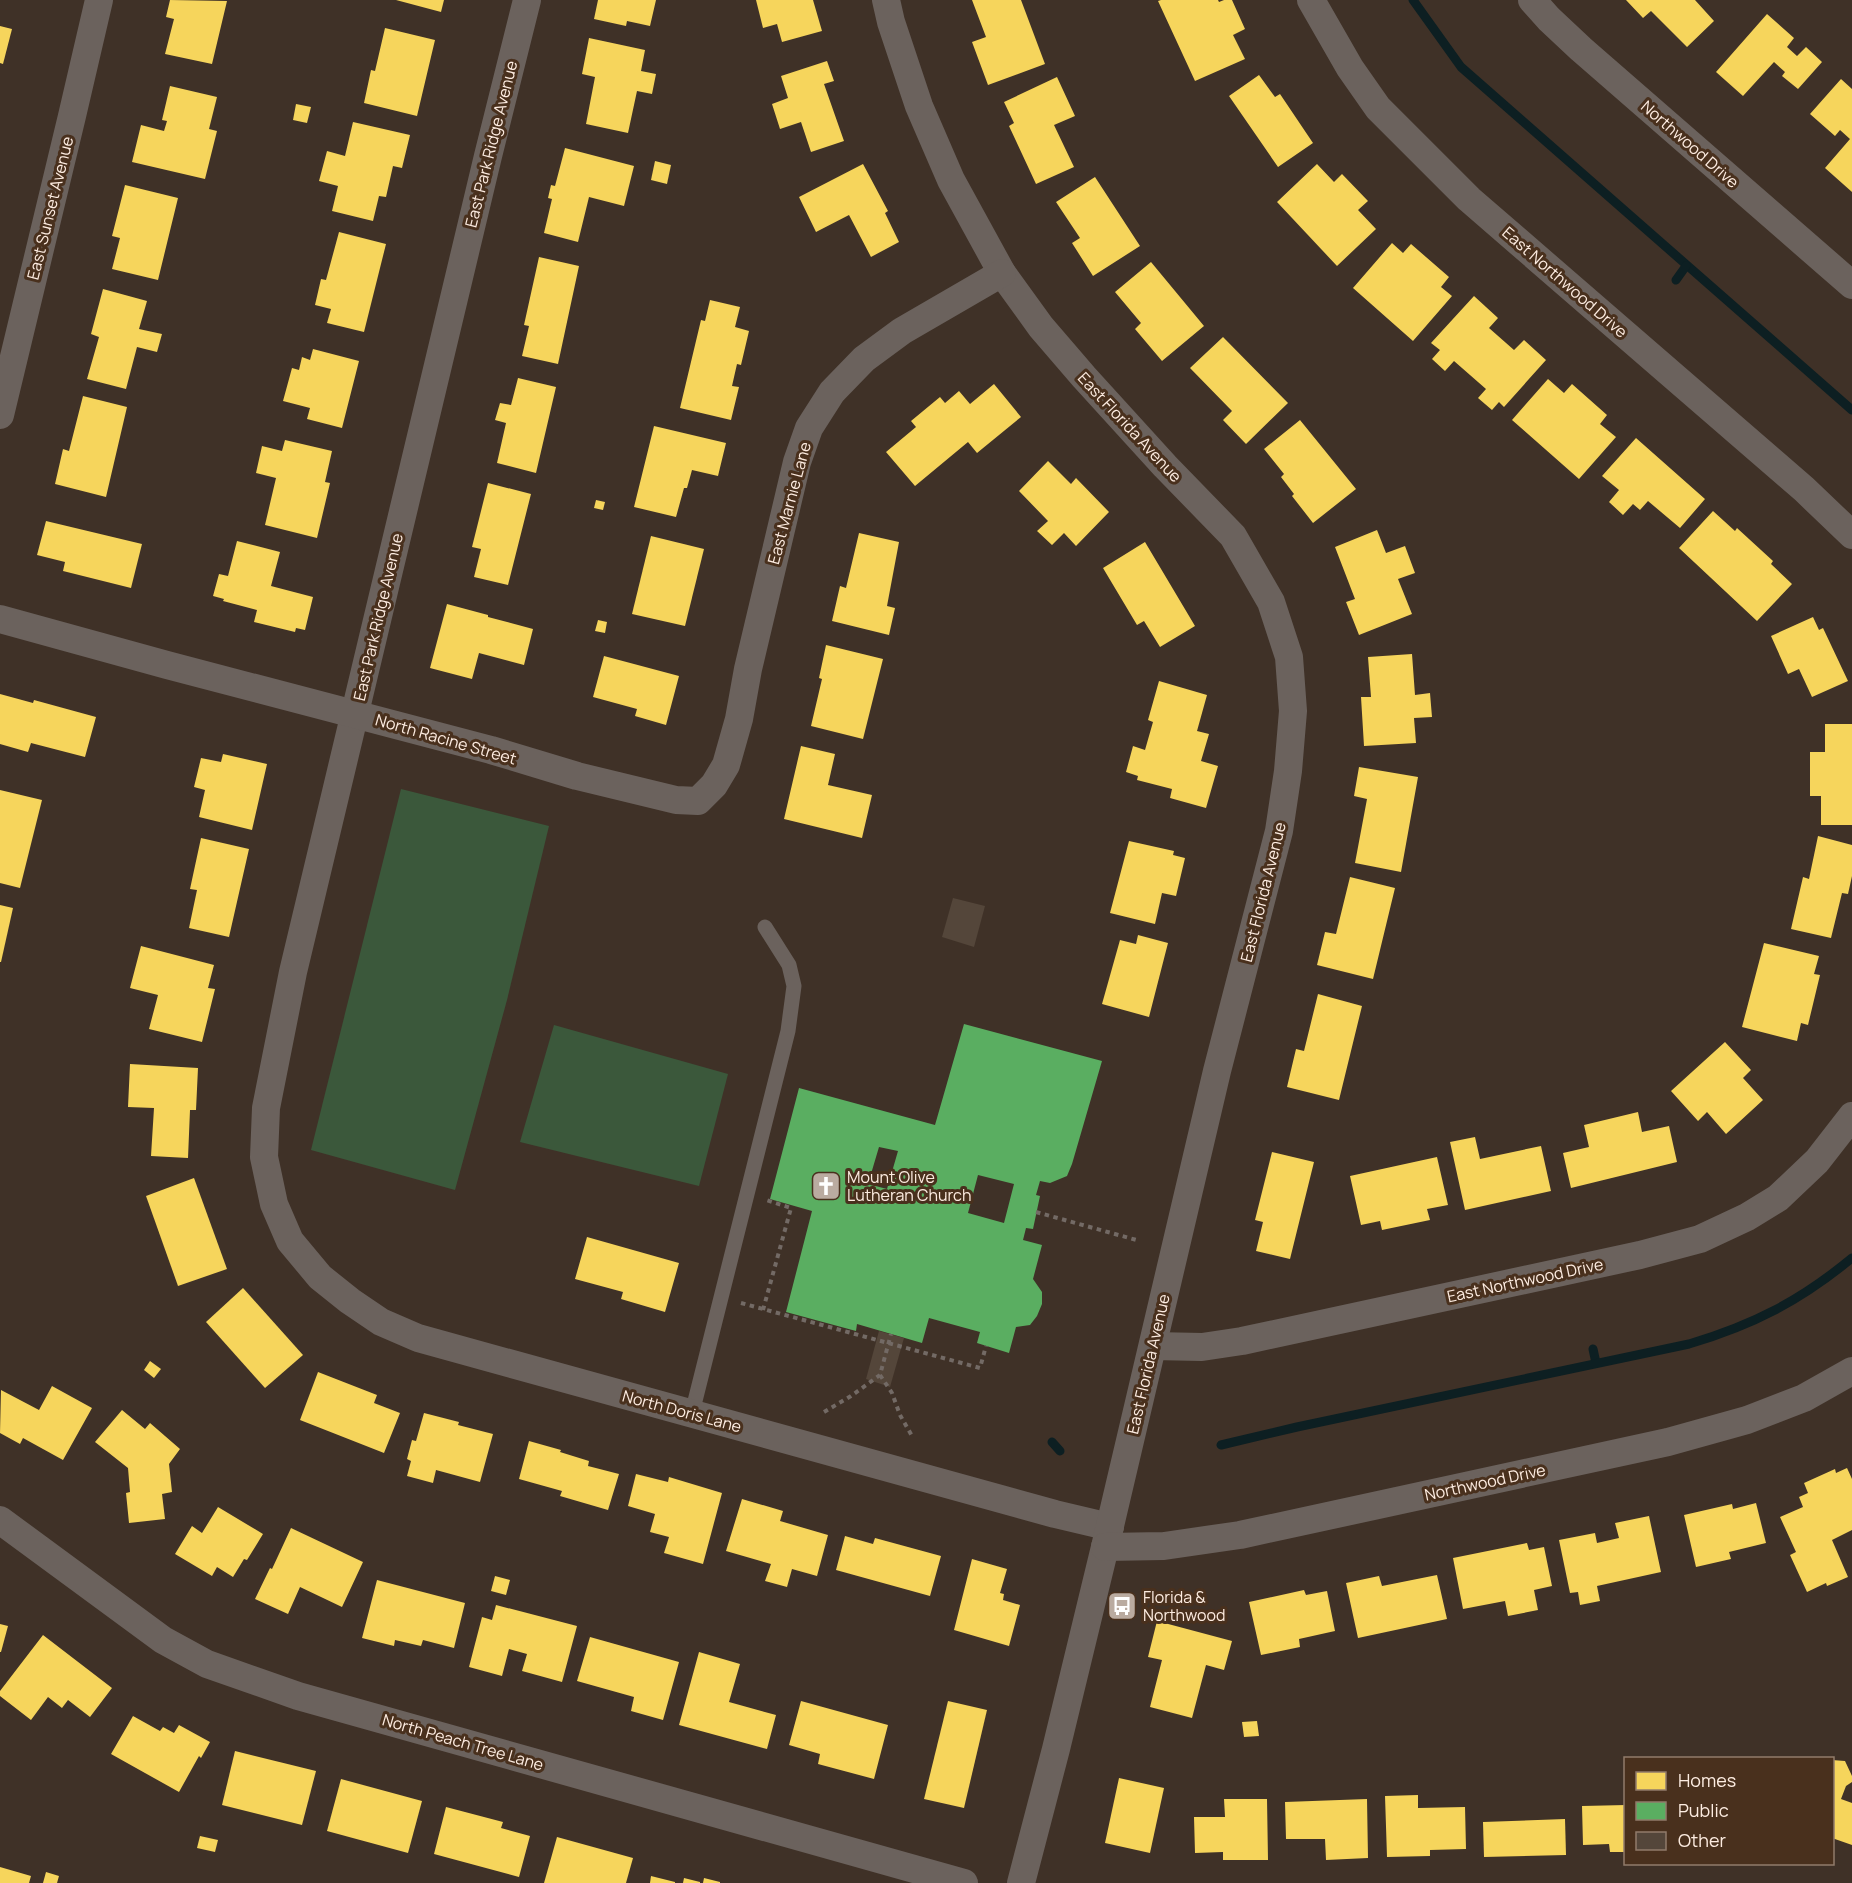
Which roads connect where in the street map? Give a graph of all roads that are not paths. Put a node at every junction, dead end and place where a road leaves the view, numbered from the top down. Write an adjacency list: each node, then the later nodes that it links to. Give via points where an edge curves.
1 (99, 0): 8 (street, East Sunset Avenue)
2 (527, 0): 11 (street, East Park Ridge Avenue)
3 (886, 0): 6 (street, East Florida Avenue, via 920,106 951,180)
4 (1311, 0): 9 (street, East Northwood Drive, via 1378,108 1469,199)
5 (1533, 0): 7 (street, Northwood Drive, via 1581,50)
6 (1002, 273): 12 (street, East Marnie Lane, via 902,331 864,359 832,392 809,428 797,462 739,719 726,765); 16 (street, East Florida Avenue, via 1084,377 1233,536 1271,602 1289,657 1293,711 1279,831 1217,1071)
7 (1852, 285)
8 (0, 415)
9 (1852, 535)
10 (0, 618): 11 (street, North Racine Street)
11 (356, 714): 12 (street, North Racine Street, via 676,800 698,801); 15 (street, East Park Ridge Avenue, via 293,972 266,1108 264,1157 274,1204)
12 (714, 785)
13 (765, 927): 18 (lane, via 789,965 794,986 788,1031)
14 (1852, 1116): 16 (street, East Northwood Drive, via 1817,1161 1778,1198 1700,1239 1242,1341 1202,1347)
15 (287, 1234): 18 (street, North Doris Lane, via 320,1276 381,1322 418,1338)
16 (1153, 1346): 20 (street, East Florida Avenue)
17 (1852, 1371): 20 (street, Northwood Drive, via 1804,1398 1747,1420 1668,1442 1240,1535 1164,1546)
18 (692, 1413): 20 (street, North Doris Lane, via 1044,1510)
19 (0, 1520): 21 (street, North Peach Tree Lane, via 163,1640 207,1664 246,1679)
20 (1108, 1537): 22 (street, East Florida Avenue)
21 (964, 1883)
22 (1021, 1883)

